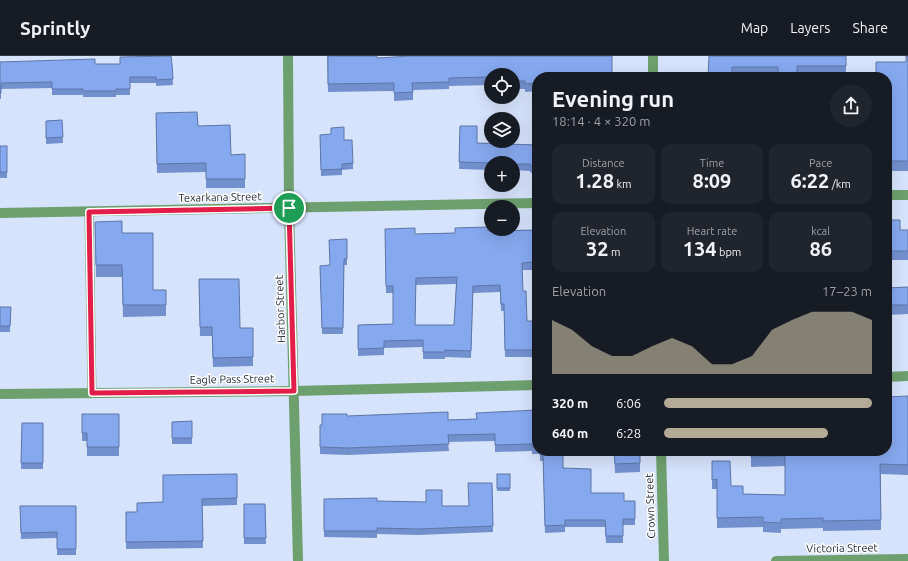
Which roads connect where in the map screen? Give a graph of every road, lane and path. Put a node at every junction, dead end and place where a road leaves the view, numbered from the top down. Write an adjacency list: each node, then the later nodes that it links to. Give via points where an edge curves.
1 (288, 56): 7 (street, Harbor Street)
2 (653, 56): 3 (street)
3 (653, 72)
4 (892, 195): 5 (street)
5 (908, 195)
6 (532, 203): 7 (street, Texarkana Street)
7 (289, 208): 8 (street, Texarkana Street); 13 (street, Harbor Street)
8 (89, 212): 9 (street, Texarkana Street); 14 (lane)
9 (0, 213)
10 (908, 376): 11 (street)
11 (892, 377)
12 (532, 385): 13 (street, Eagle Pass Street)
13 (294, 391): 14 (street, Eagle Pass Street); 18 (street, Harbor Street)
14 (92, 393): 15 (street, Eagle Pass Street)
15 (0, 394)
16 (661, 456): 19 (street, Crown Street)
17 (908, 559): 20 (street, Victoria Street)
18 (298, 561)
19 (664, 561)
20 (776, 561)

